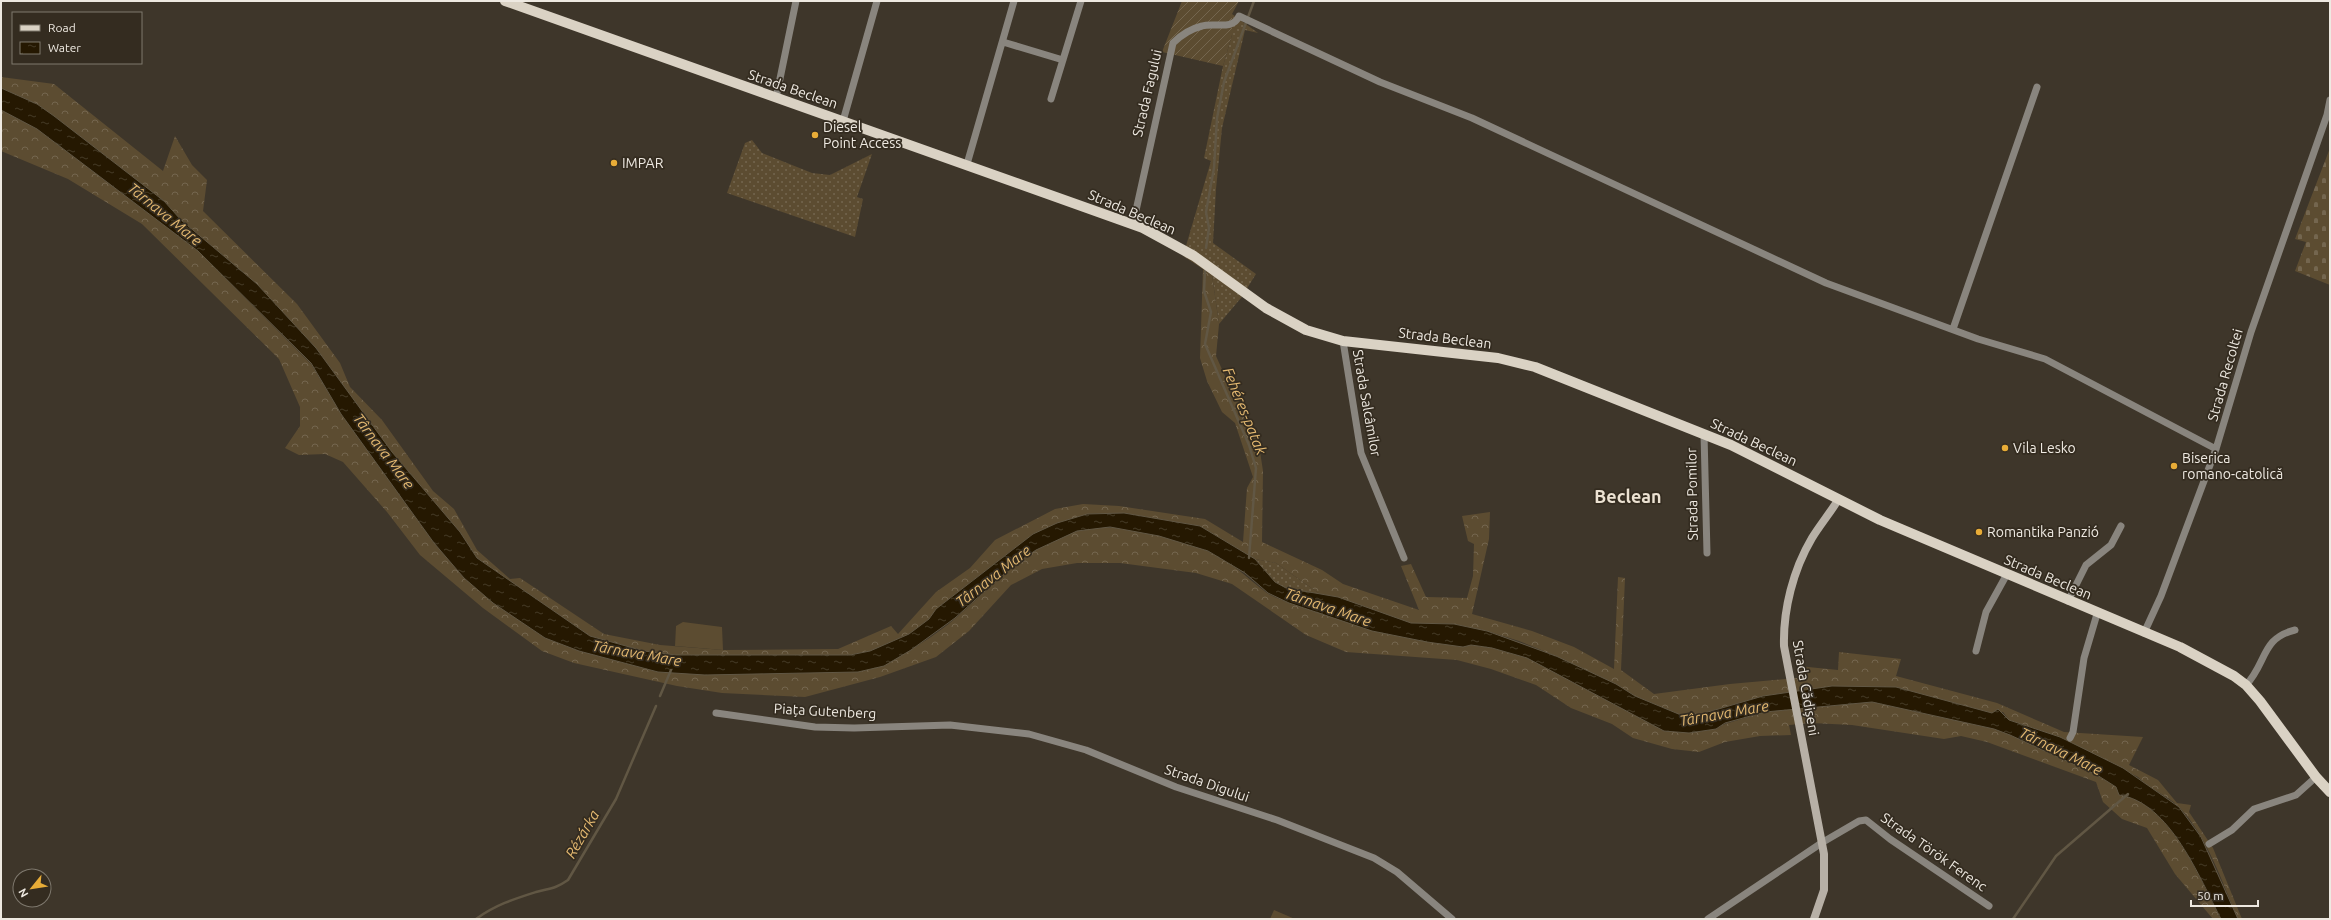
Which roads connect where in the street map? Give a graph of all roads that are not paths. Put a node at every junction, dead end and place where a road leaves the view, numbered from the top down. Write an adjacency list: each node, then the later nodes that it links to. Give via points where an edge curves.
1 (505, 1): 9 (main road, Strada Beclean)
2 (796, 1): 9 (street)
3 (876, 1): 13 (street)
4 (1014, 1): 6 (street)
5 (1081, 1): 7 (street)
6 (1003, 42): 7 (street); 14 (street)
7 (1063, 60): 10 (street)
8 (2037, 87): 16 (street)
9 (776, 98): 13 (main road, Strada Beclean)
10 (1051, 99)
11 (2330, 100): 12 (street, Strada Recoltei)
12 (2328, 117): 19 (street, Strada Recoltei, via 2251,332)
13 (843, 121): 14 (main road, Strada Beclean)
14 (967, 164): 15 (main road, Strada Beclean)
15 (1133, 224): 16 (street, Strada Fagului, via 1172,43 1188,31 1203,25 1228,25 1240,17 1380,82 1472,118 1810,276); 17 (main road, Strada Beclean, via 1194,256 1284,320 1306,330)
16 (1953, 330): 19 (street, via 2045,359)
17 (1343, 340): 18 (main road, Strada Beclean, via 1469,354 1522,363 1593,388); 23 (street, Strada Salcâmilor, via 1361,453)
18 (1704, 434): 20 (main road, Strada Beclean, via 1783,470); 22 (street, Strada Pomilor)
19 (2216, 449): 28 (street, Strada Recoltei, via 2161,596)
20 (1838, 500): 24 (main road, Strada Beclean); 36 (main road, Strada Cădișeni, via 1812,539 1788,600 1784,623 1784,646)
21 (2121, 526): 25 (street, via 2111,545 2086,565)
22 (1707, 552)
23 (1404, 558)
24 (2007, 574): 25 (main road, Strada Beclean); 29 (street, via 1986,612)
25 (2068, 601): 26 (main road, Strada Beclean)
26 (2098, 614): 28 (main road, Strada Beclean); 33 (street, via 2084,658)
27 (2296, 630): 30 (street, via 2281,633 2274,639)
28 (2144, 633): 30 (main road, Strada Beclean, via 2212,663)
29 (1976, 651)
30 (2246, 686): 34 (main road, Strada Beclean)
31 (716, 713): 32 (street, Piața Gutenberg, via 815,727)
32 (933, 726): 39 (street, Strada Digului, via 950,725 1029,734 1086,750 1176,787 1298,828 1374,858 1397,872)
33 (2070, 738)
34 (2316, 777): 35 (main road, Strada Beclean); 37 (street, via 2296,795 2254,809 2232,830)
35 (2330, 792)
36 (1823, 842): 38 (street, Strada Török Ferenc, via 1859,821 1866,820); 40 (street); 41 (main road, Strada Cădișeni, via 1825,881 1822,900)
37 (2209, 844)
38 (1989, 906)
39 (1452, 919)
40 (1708, 919)
41 (1814, 919)

